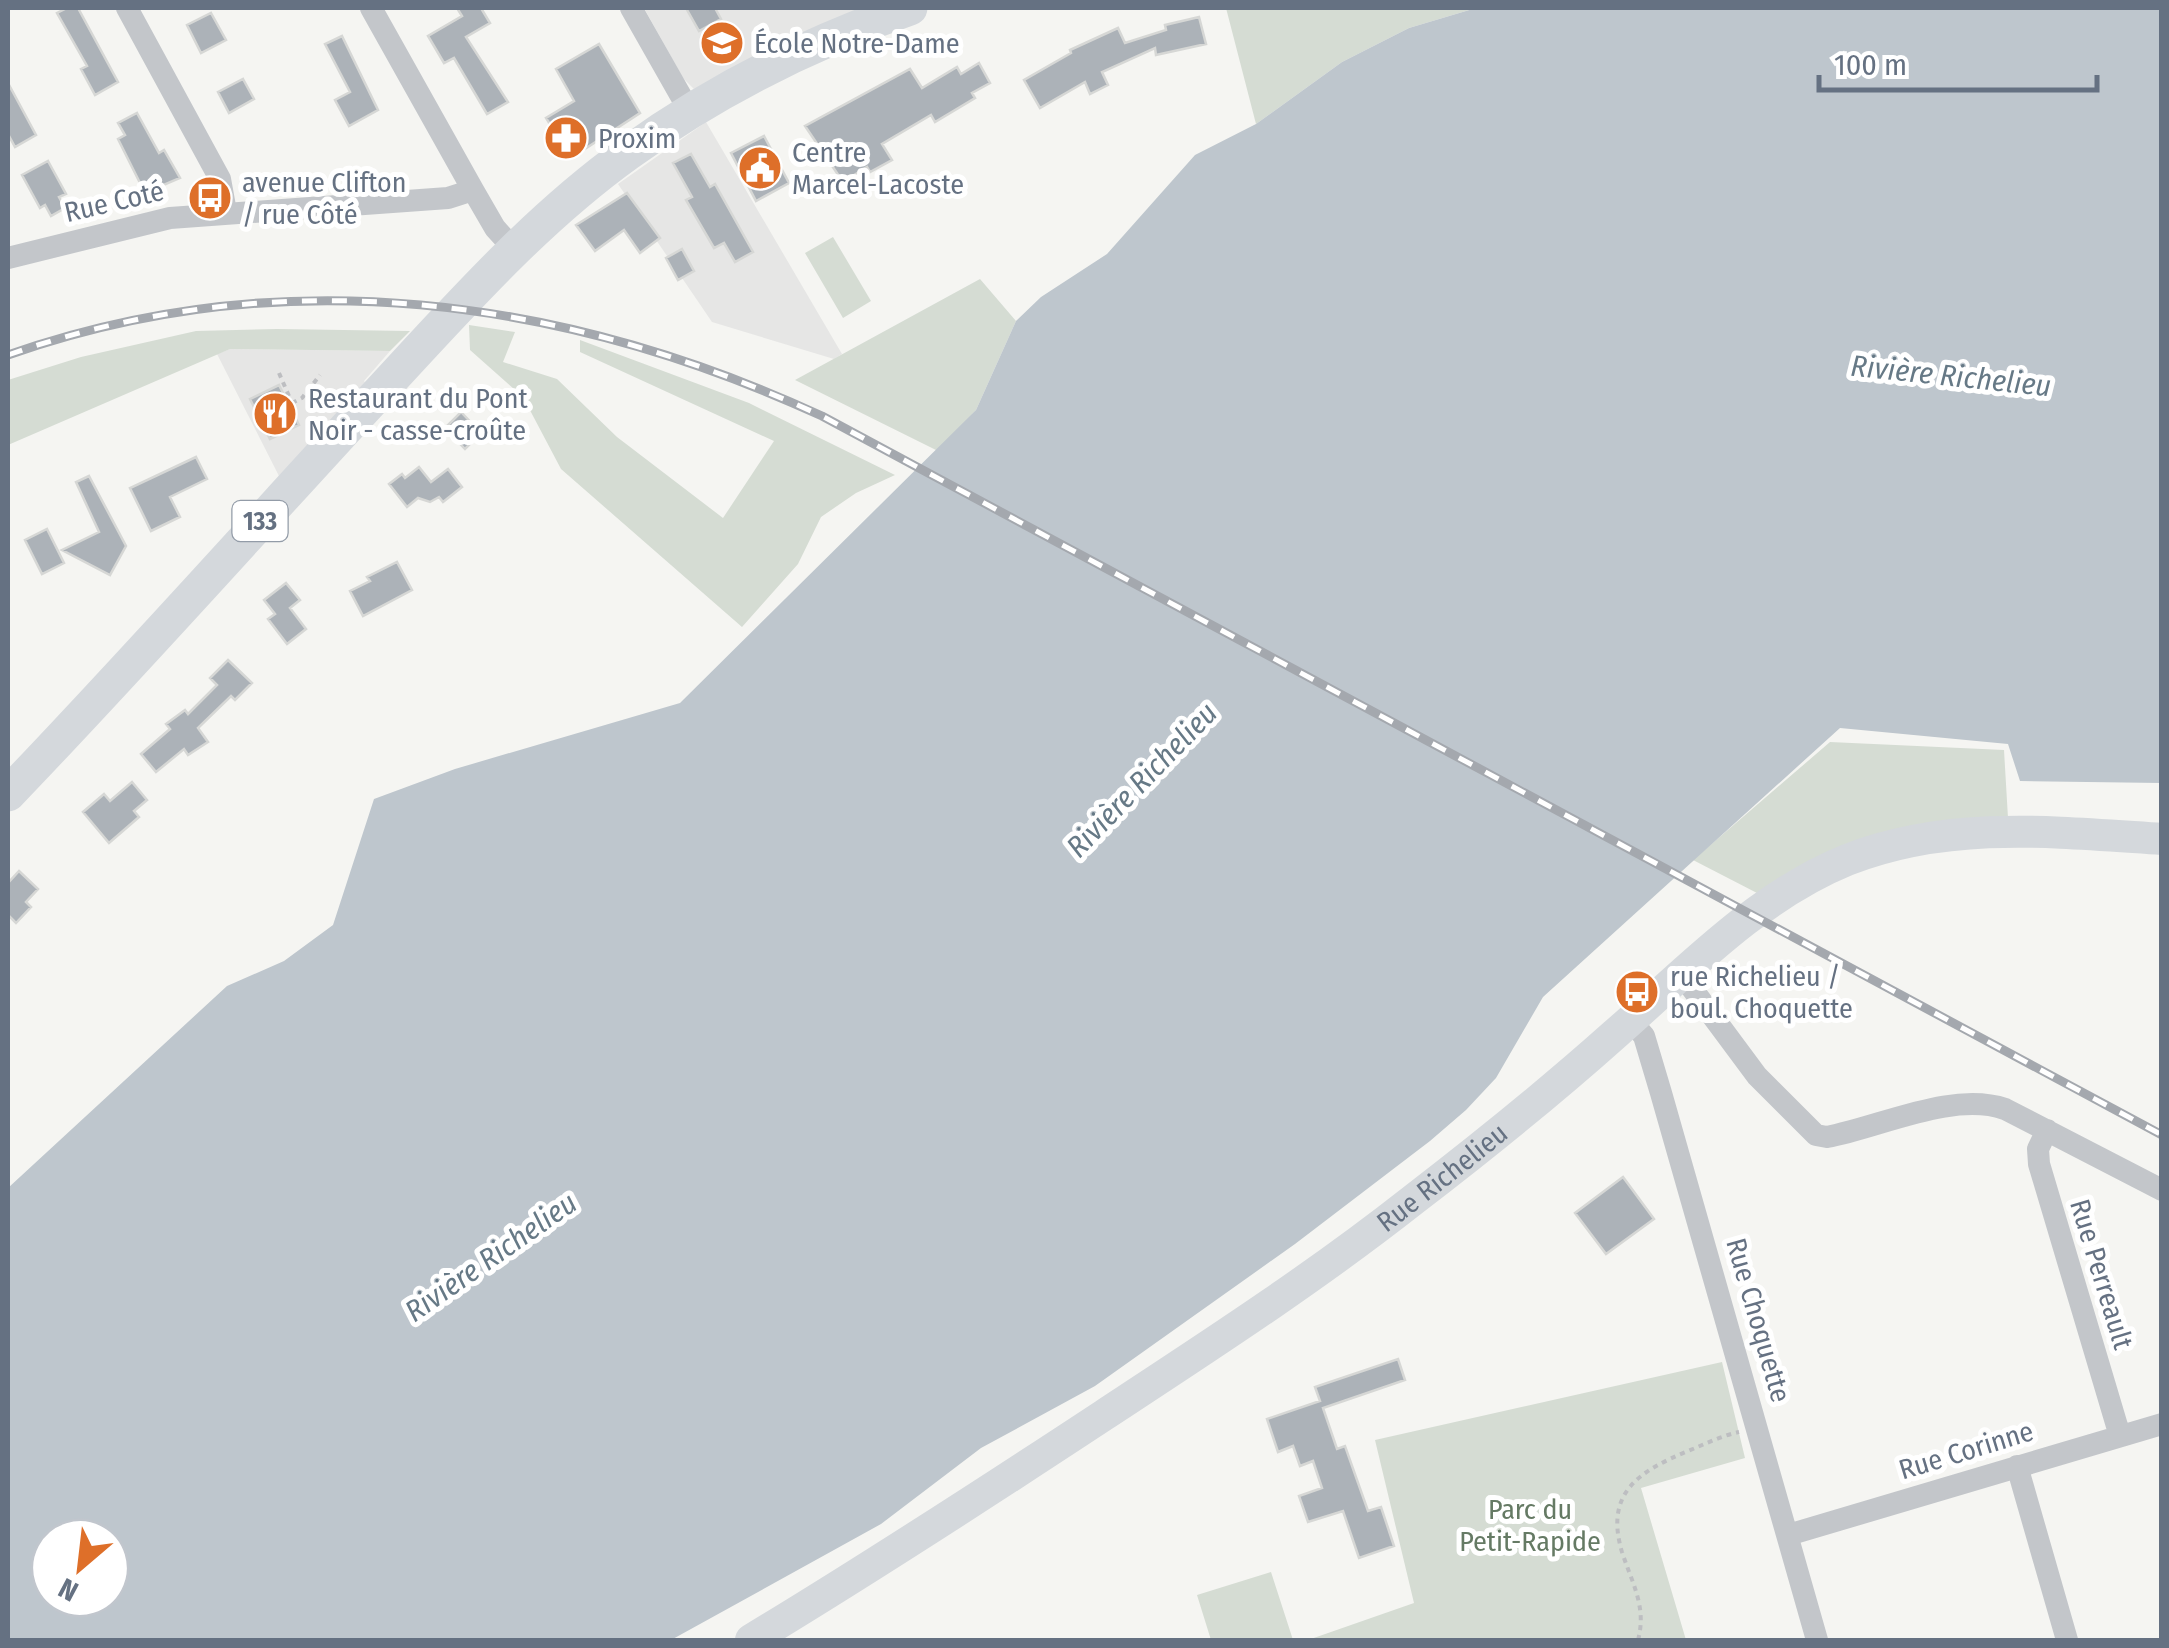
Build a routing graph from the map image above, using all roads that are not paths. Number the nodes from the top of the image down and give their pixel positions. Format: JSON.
{"nodes":[{"id":1,"x":127,"y":8,"type":"edge"},
{"id":2,"x":371,"y":8,"type":"edge"},
{"id":3,"x":632,"y":8,"type":"edge"},
{"id":4,"x":910,"y":8,"type":"edge"},
{"id":5,"x":690,"y":112,"type":"junction"},
{"id":6,"x":473,"y":190,"type":"junction"},
{"id":7,"x":226,"y":212,"type":"junction"},
{"id":8,"x":514,"y":249,"type":"junction"},
{"id":9,"x":8,"y":256,"type":"edge"},
{"id":10,"x":8,"y":794,"type":"edge"},
{"id":11,"x":2162,"y":839,"type":"edge"},
{"id":12,"x":1682,"y":974,"type":"junction"},
{"id":13,"x":1631,"y":1020,"type":"junction"},
{"id":14,"x":2047,"y":1130,"type":"junction"},
{"id":15,"x":2162,"y":1190,"type":"edge"},
{"id":16,"x":2162,"y":1424,"type":"edge"},
{"id":17,"x":2120,"y":1436,"type":"junction"},
{"id":18,"x":2017,"y":1466,"type":"junction"},
{"id":19,"x":1788,"y":1534,"type":"junction"},
{"id":20,"x":751,"y":1640,"type":"edge"},
{"id":21,"x":1817,"y":1640,"type":"edge"},
{"id":22,"x":2067,"y":1640,"type":"edge"}],
"edges":[{"from":1,"to":7,"type":"street"},
{"from":2,"to":6,"type":"street"},
{"from":3,"to":5,"type":"street"},
{"from":4,"to":5,"type":"main road","number":"133"},
{"from":5,"to":8,"type":"main road","number":"133"},
{"from":6,"to":7,"type":"street","name":"Rue Coté"},
{"from":6,"to":8,"type":"street"},
{"from":7,"to":9,"type":"street","name":"Rue Coté"},
{"from":8,"to":10,"type":"main road","number":"133"},
{"from":11,"to":12,"type":"main road","name":"Rue Richelieu"},
{"from":12,"to":13,"type":"main road","name":"Rue Richelieu"},
{"from":12,"to":14,"type":"street"},
{"from":13,"to":19,"type":"street","name":"Rue Choquette"},
{"from":13,"to":20,"type":"main road","name":"Rue Richelieu"},
{"from":14,"to":15,"type":"street"},
{"from":14,"to":17,"type":"street","name":"Rue Perreault"},
{"from":16,"to":17,"type":"street","name":"Rue Corinne"},
{"from":17,"to":18,"type":"street","name":"Rue Corinne"},
{"from":18,"to":19,"type":"street","name":"Rue Corinne"},
{"from":18,"to":22,"type":"street"},
{"from":19,"to":21,"type":"street","name":"Rue Choquette"}]}
